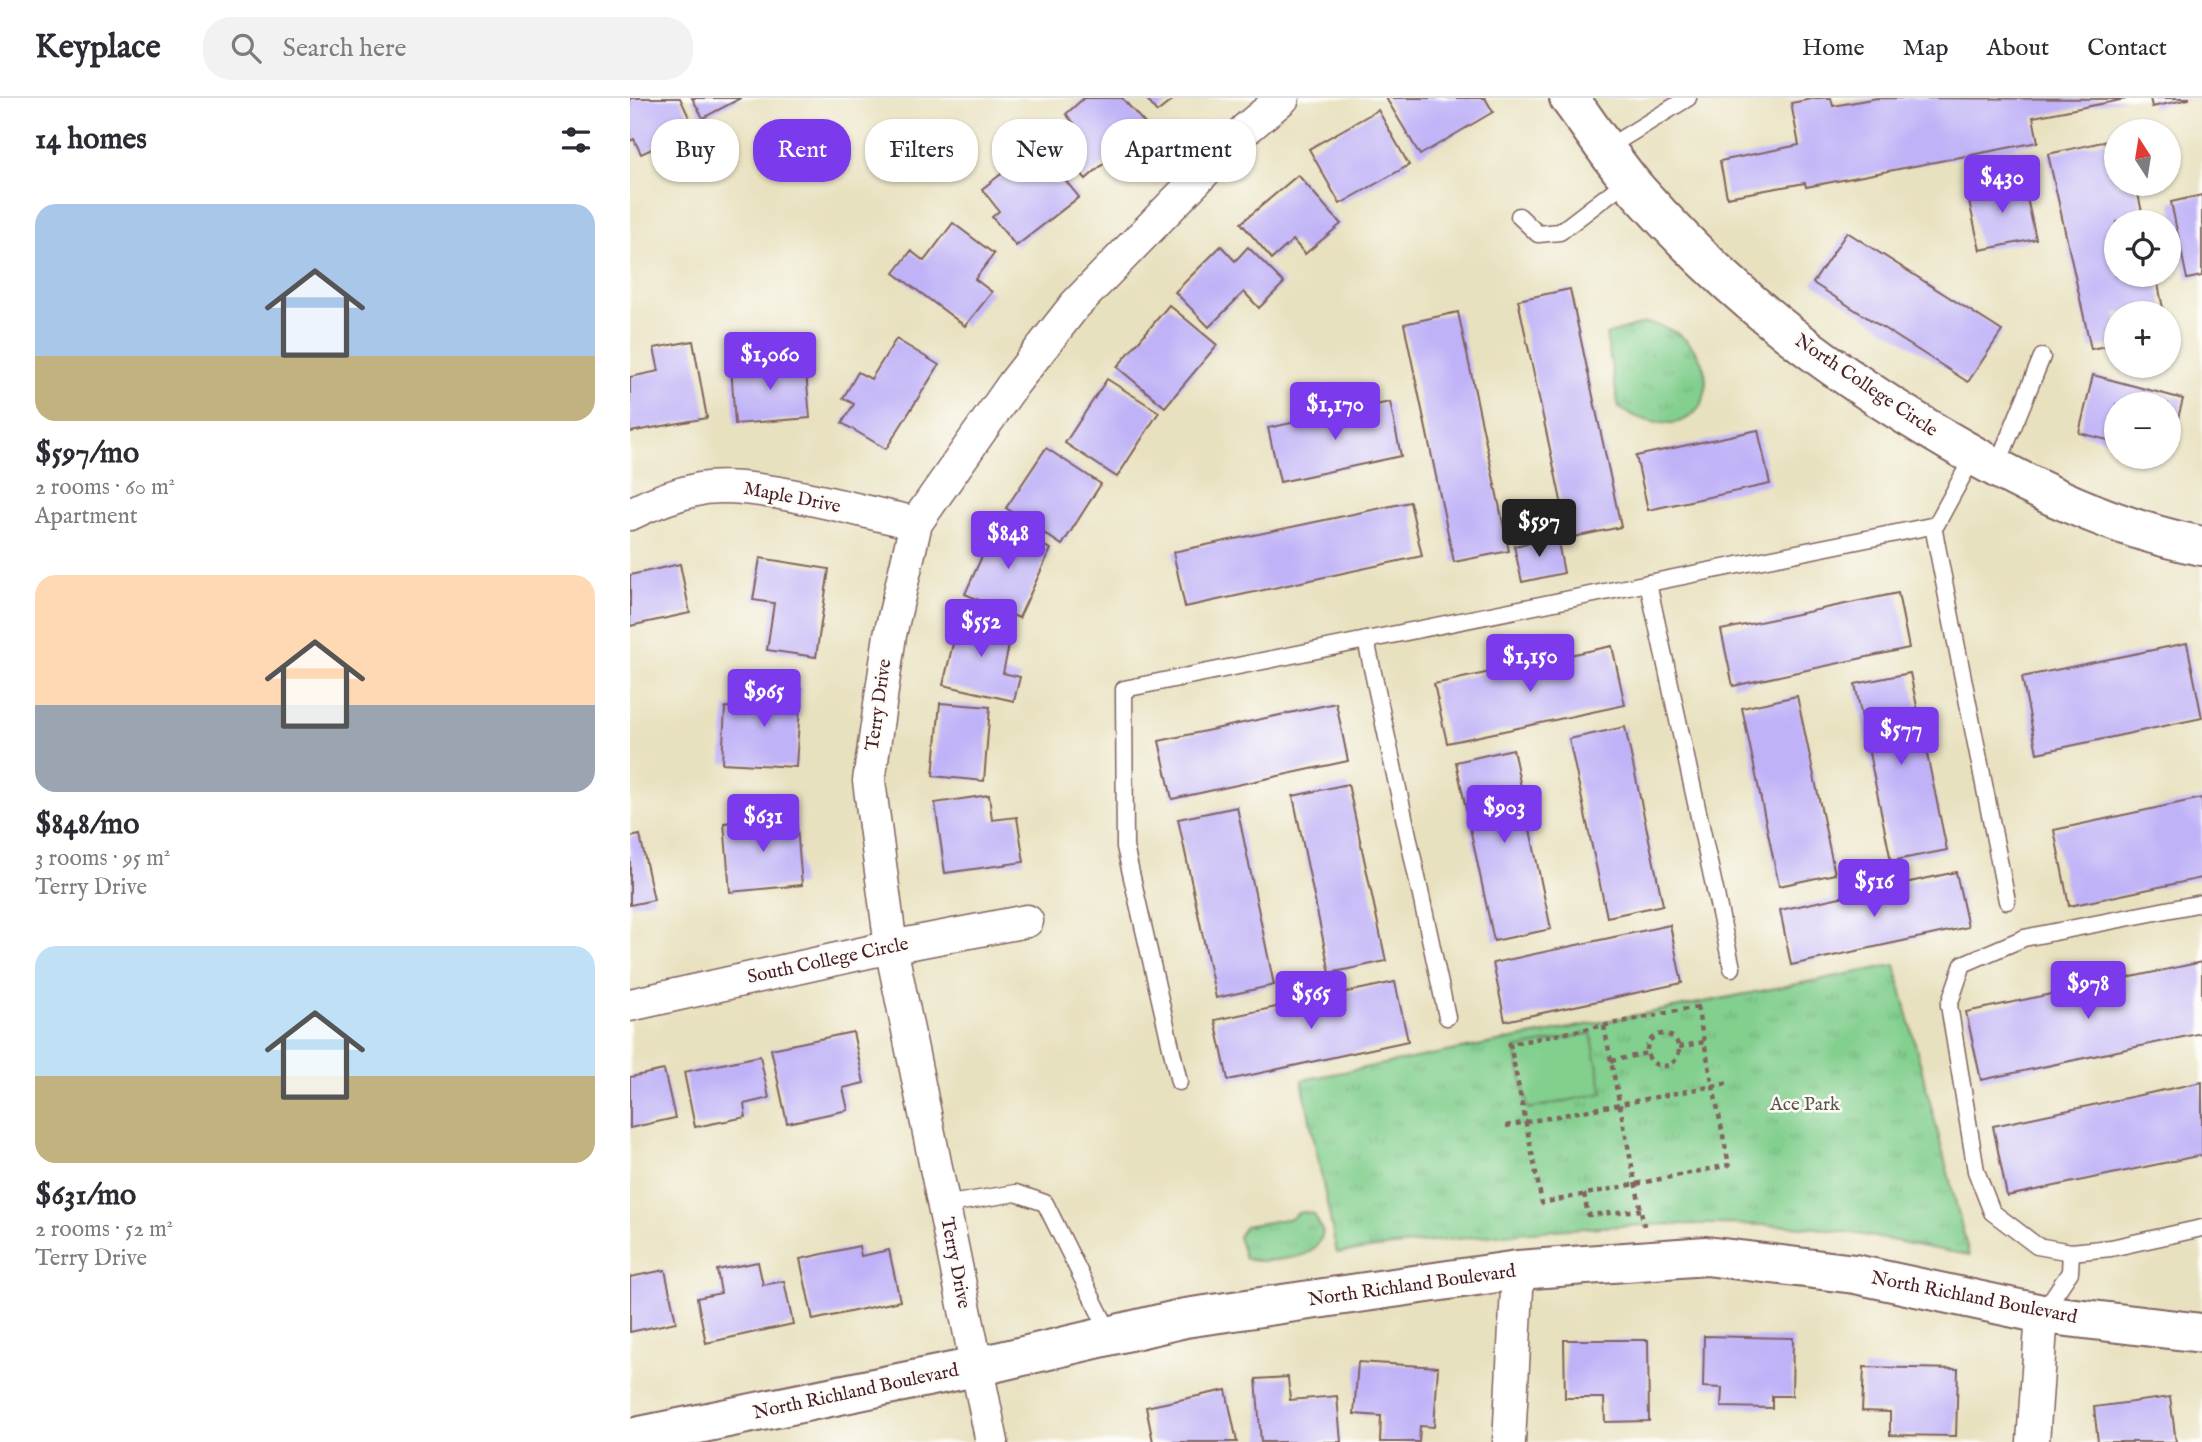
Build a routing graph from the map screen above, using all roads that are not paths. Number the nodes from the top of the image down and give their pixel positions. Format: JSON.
{"nodes":[{"id":1,"x":1283,"y":98,"type":"edge"},
{"id":2,"x":1569,"y":98,"type":"edge"},
{"id":3,"x":1688,"y":98,"type":"edge"},
{"id":4,"x":1605,"y":149,"type":"junction"},
{"id":5,"x":1629,"y":179,"type":"junction"},
{"id":6,"x":1519,"y":216,"type":"dead end"},
{"id":7,"x":2042,"y":357,"type":"dead end"},
{"id":8,"x":1985,"y":462,"type":"junction"},
{"id":9,"x":630,"y":514,"type":"edge"},
{"id":10,"x":916,"y":523,"type":"junction"},
{"id":11,"x":1933,"y":526,"type":"junction"},
{"id":12,"x":2202,"y":546,"type":"edge"},
{"id":13,"x":1648,"y":583,"type":"junction"},
{"id":14,"x":1366,"y":640,"type":"junction"},
{"id":15,"x":2007,"y":901,"type":"dead end"},
{"id":16,"x":2202,"y":903,"type":"edge"},
{"id":17,"x":1027,"y":921,"type":"dead end"},
{"id":18,"x":891,"y":947,"type":"junction"},
{"id":19,"x":1732,"y":968,"type":"dead end"},
{"id":20,"x":630,"y":1005,"type":"edge"},
{"id":21,"x":1447,"y":1017,"type":"dead end"},
{"id":22,"x":1179,"y":1082,"type":"dead end"},
{"id":23,"x":943,"y":1205,"type":"junction"},
{"id":24,"x":2202,"y":1228,"type":"edge"},
{"id":25,"x":2071,"y":1252,"type":"junction"},
{"id":26,"x":1518,"y":1270,"type":"junction"},
{"id":27,"x":2042,"y":1314,"type":"junction"},
{"id":28,"x":2202,"y":1333,"type":"edge"},
{"id":29,"x":1111,"y":1336,"type":"junction"},
{"id":30,"x":976,"y":1367,"type":"junction"},
{"id":31,"x":630,"y":1438,"type":"edge"},
{"id":32,"x":992,"y":1442,"type":"edge"},
{"id":33,"x":1508,"y":1442,"type":"edge"},
{"id":34,"x":2032,"y":1442,"type":"edge"}],
"edges":[{"from":1,"to":10,"type":"street","name":"Terry Drive"},
{"from":2,"to":4,"type":"street","name":"North College Circle"},
{"from":3,"to":4,"type":"lane"},
{"from":4,"to":5,"type":"street","name":"North College Circle"},
{"from":5,"to":6,"type":"lane"},
{"from":5,"to":8,"type":"street","name":"North College Circle"},
{"from":7,"to":8,"type":"lane"},
{"from":8,"to":11,"type":"lane"},
{"from":8,"to":12,"type":"street","name":"North College Circle"},
{"from":9,"to":10,"type":"street","name":"Maple Drive"},
{"from":10,"to":18,"type":"street","name":"Terry Drive"},
{"from":11,"to":13,"type":"lane"},
{"from":11,"to":15,"type":"lane"},
{"from":13,"to":14,"type":"lane"},
{"from":13,"to":19,"type":"lane"},
{"from":14,"to":21,"type":"lane"},
{"from":14,"to":22,"type":"lane"},
{"from":16,"to":25,"type":"lane"},
{"from":17,"to":18,"type":"street","name":"South College Circle"},
{"from":18,"to":20,"type":"street","name":"South College Circle"},
{"from":18,"to":23,"type":"street","name":"Terry Drive"},
{"from":23,"to":29,"type":"lane"},
{"from":23,"to":30,"type":"street","name":"Terry Drive"},
{"from":24,"to":25,"type":"lane"},
{"from":25,"to":27,"type":"lane"},
{"from":26,"to":27,"type":"street","name":"North Richland Boulevard"},
{"from":26,"to":29,"type":"street","name":"North Richland Boulevard"},
{"from":26,"to":33,"type":"street"},
{"from":27,"to":28,"type":"street","name":"North Richland Boulevard"},
{"from":27,"to":34,"type":"street"},
{"from":29,"to":30,"type":"street","name":"North Richland Boulevard"},
{"from":30,"to":31,"type":"street","name":"North Richland Boulevard"},
{"from":30,"to":32,"type":"street","name":"Terry Drive"}]}
